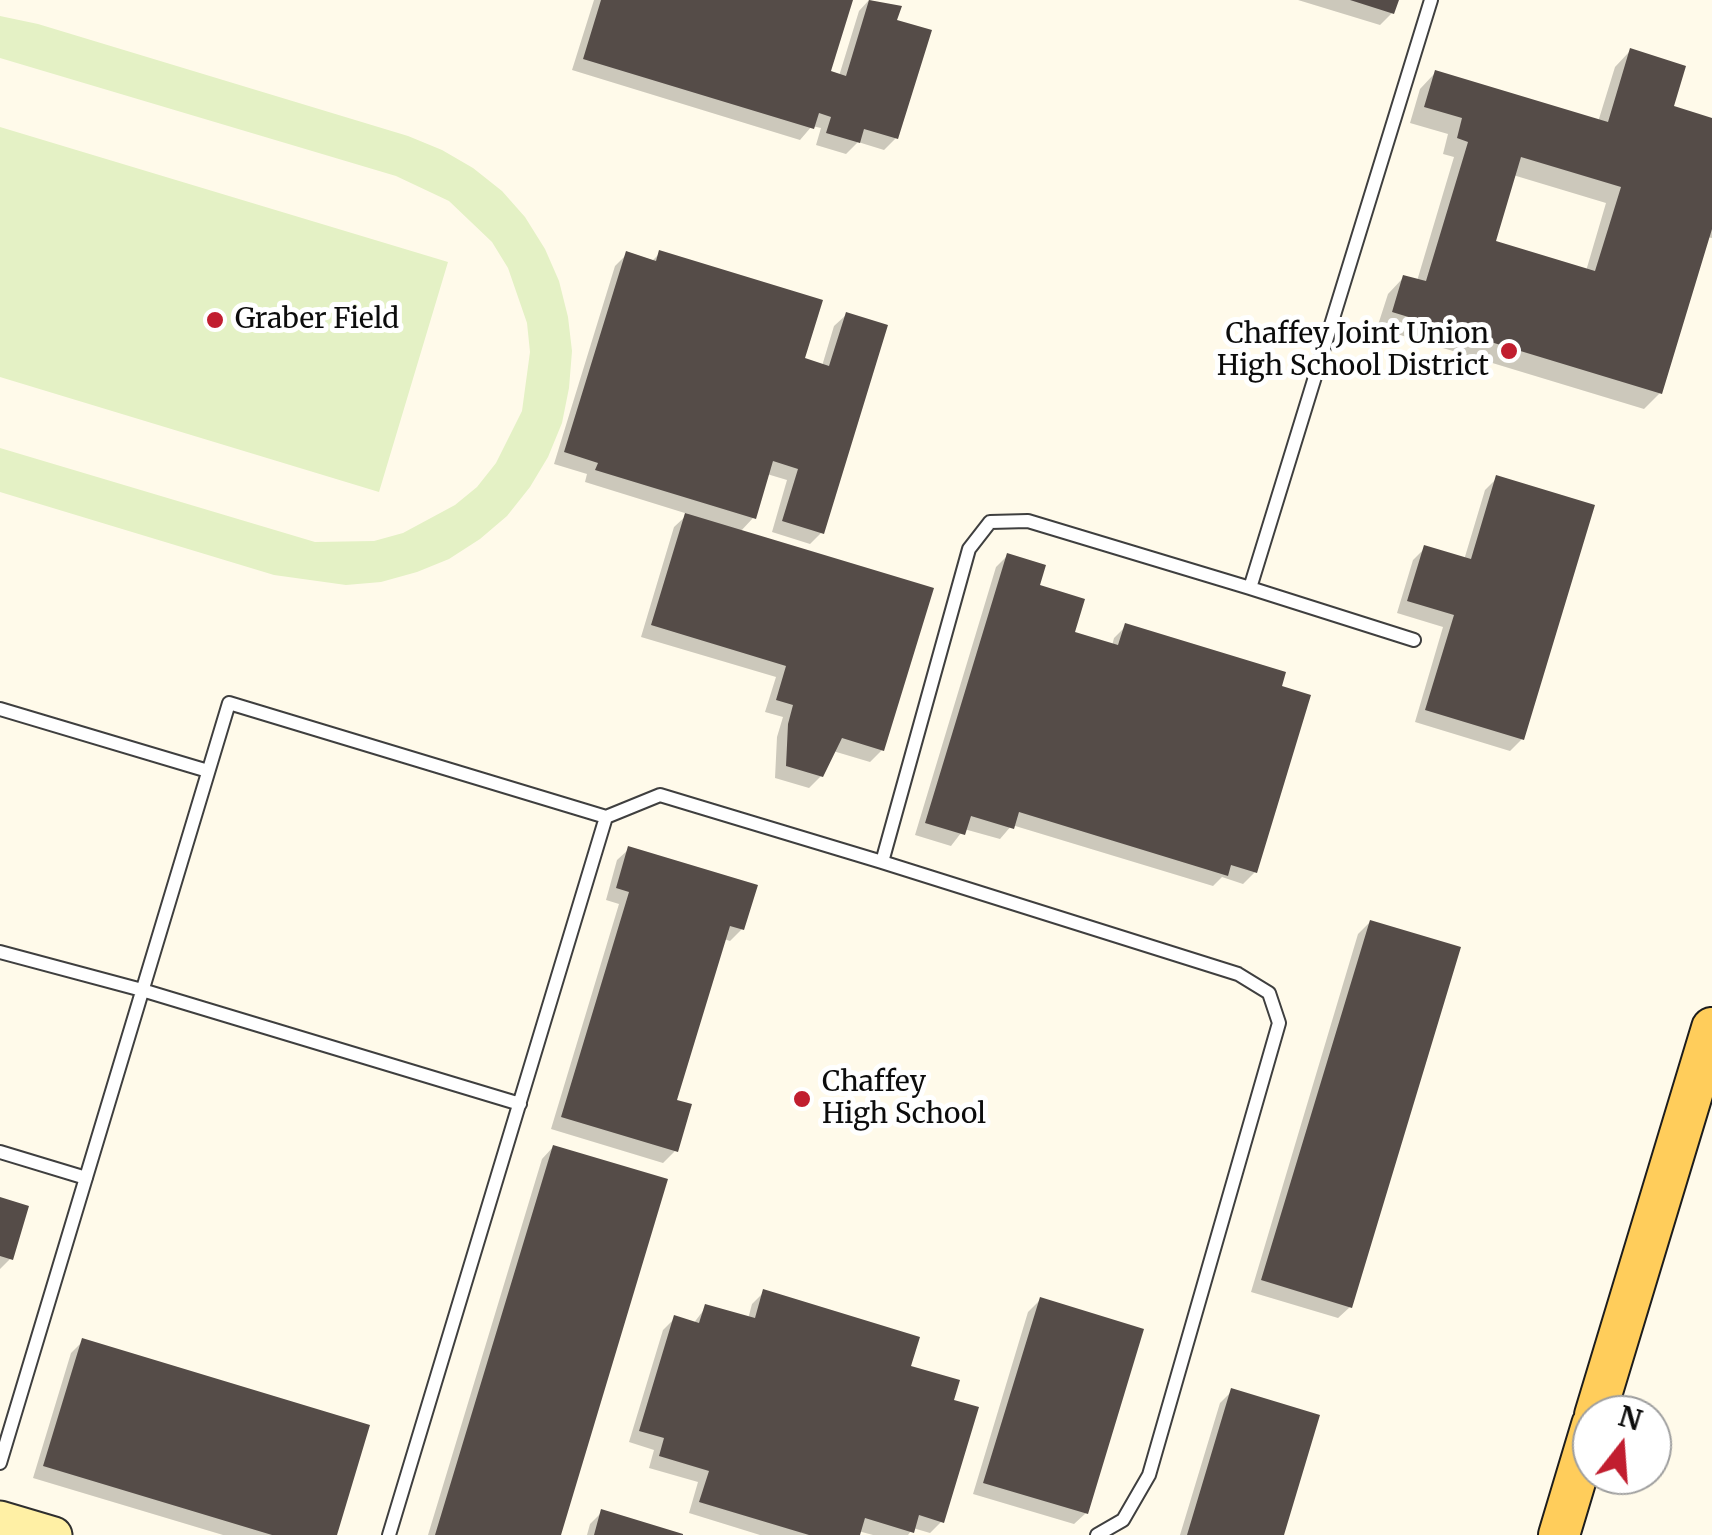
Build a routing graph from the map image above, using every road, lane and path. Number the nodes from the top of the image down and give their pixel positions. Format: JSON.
{"nodes":[{"id":1,"x":1431,"y":0,"type":"edge"},
{"id":2,"x":1250,"y":588,"type":"junction"},
{"id":3,"x":1414,"y":640,"type":"dead end"},
{"id":4,"x":0,"y":709,"type":"edge"},
{"id":5,"x":208,"y":771,"type":"junction"},
{"id":6,"x":606,"y":818,"type":"junction"},
{"id":7,"x":882,"y":862,"type":"junction"},
{"id":8,"x":0,"y":952,"type":"edge"},
{"id":9,"x":142,"y":990,"type":"junction"},
{"id":10,"x":1712,"y":1028,"type":"edge"},
{"id":11,"x":520,"y":1104,"type":"junction"},
{"id":12,"x":0,"y":1152,"type":"edge"},
{"id":13,"x":86,"y":1178,"type":"junction"},
{"id":14,"x":1601,"y":1395,"type":"edge"},
{"id":15,"x":0,"y":1463,"type":"edge"},
{"id":16,"x":1572,"y":1492,"type":"edge"},
{"id":17,"x":0,"y":1518,"type":"edge"},
{"id":18,"x":54,"y":1535,"type":"edge"},
{"id":19,"x":389,"y":1535,"type":"edge"},
{"id":20,"x":1096,"y":1535,"type":"edge"},
{"id":21,"x":1559,"y":1535,"type":"edge"}],
"edges":[{"from":1,"to":2,"type":"lane"},
{"from":2,"to":3,"type":"lane"},
{"from":2,"to":7,"type":"lane"},
{"from":4,"to":5,"type":"lane"},
{"from":5,"to":6,"type":"lane"},
{"from":5,"to":9,"type":"lane"},
{"from":6,"to":7,"type":"lane"},
{"from":6,"to":11,"type":"lane"},
{"from":7,"to":20,"type":"lane"},
{"from":8,"to":9,"type":"lane"},
{"from":9,"to":11,"type":"lane"},
{"from":9,"to":13,"type":"lane"},
{"from":10,"to":14,"type":"main road"},
{"from":11,"to":19,"type":"lane"},
{"from":12,"to":13,"type":"lane"},
{"from":13,"to":15,"type":"lane"},
{"from":16,"to":21,"type":"main road"},
{"from":17,"to":18,"type":"main road"}]}
